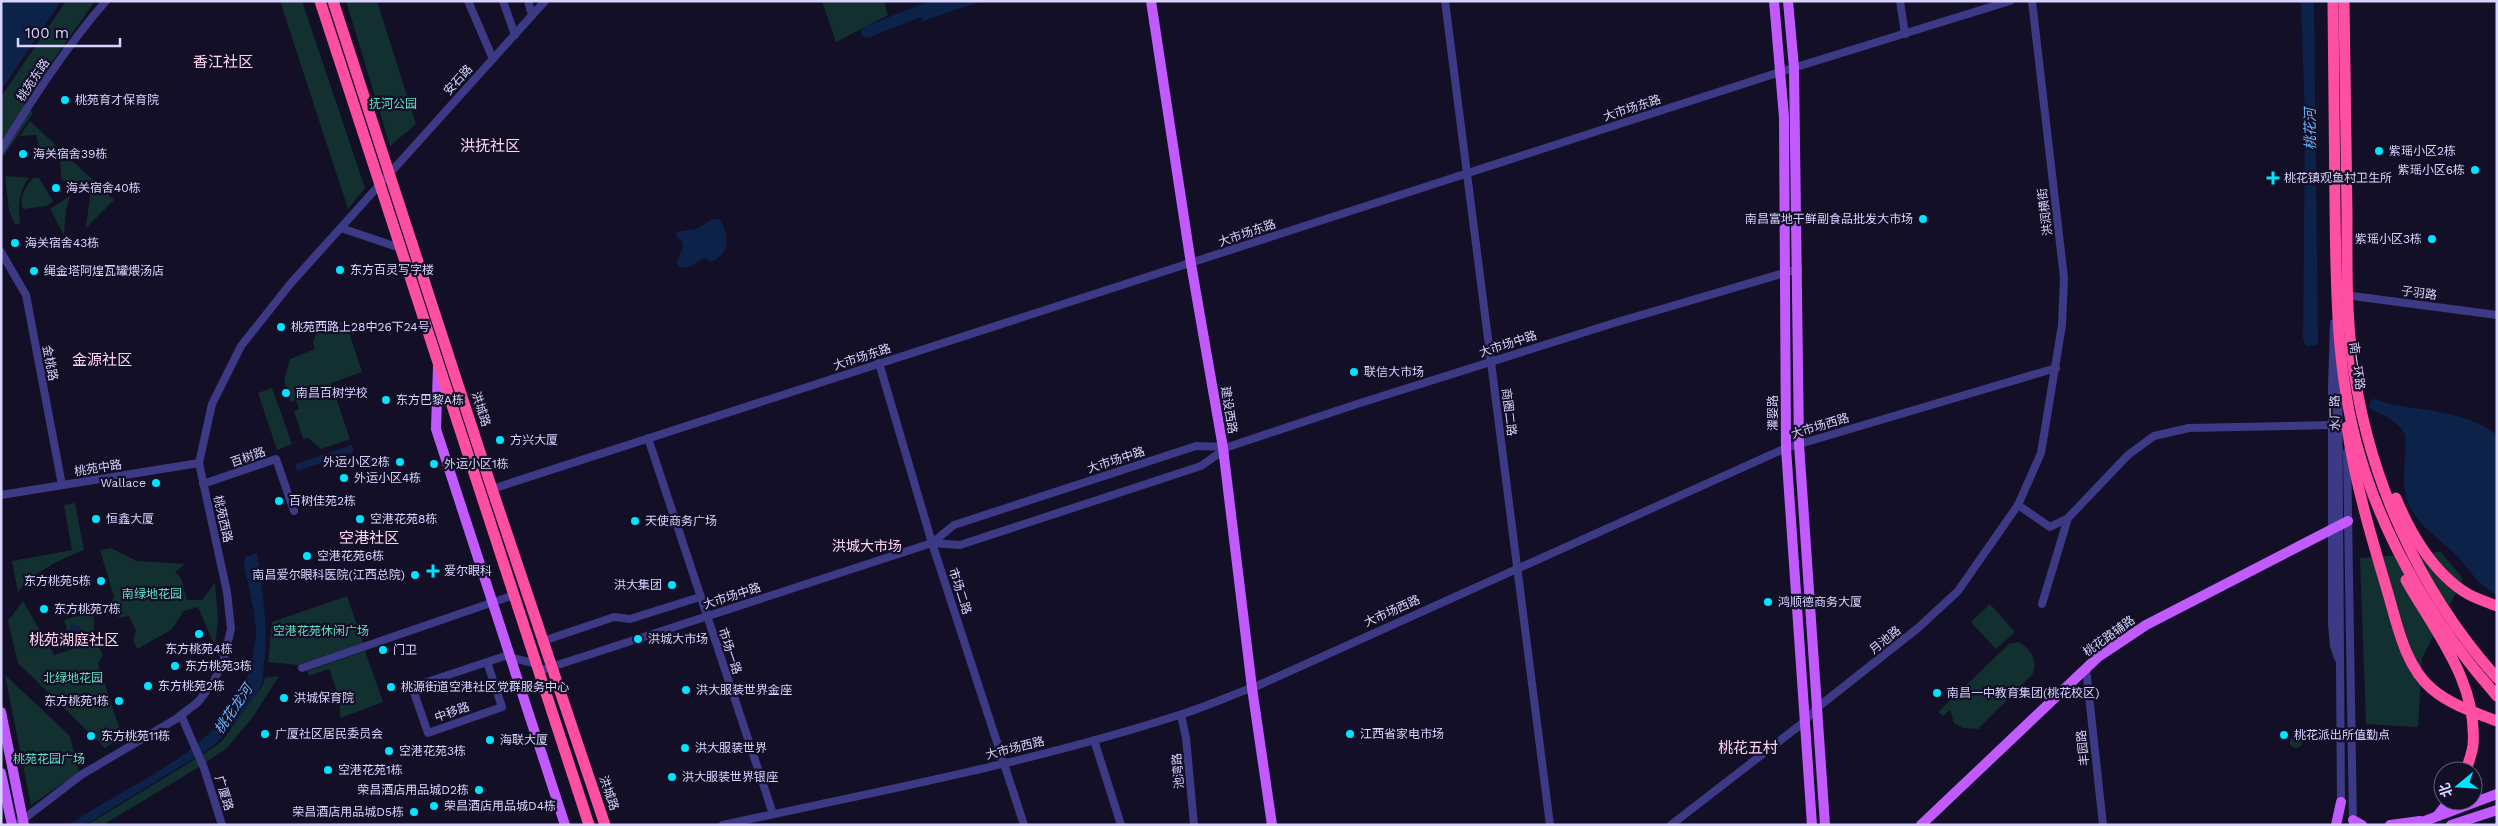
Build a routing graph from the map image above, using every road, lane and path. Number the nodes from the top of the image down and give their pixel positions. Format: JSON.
{"nodes":[{"id":1,"x":106,"y":1,"type":"edge"},
{"id":2,"x":320,"y":1,"type":"edge"},
{"id":3,"x":333,"y":1,"type":"edge"},
{"id":4,"x":468,"y":1,"type":"edge"},
{"id":5,"x":503,"y":1,"type":"edge"},
{"id":6,"x":528,"y":1,"type":"edge"},
{"id":7,"x":545,"y":1,"type":"edge"},
{"id":8,"x":1151,"y":1,"type":"edge"},
{"id":9,"x":1156,"y":1,"type":"edge"},
{"id":10,"x":1446,"y":1,"type":"edge"},
{"id":11,"x":1774,"y":1,"type":"edge"},
{"id":12,"x":1788,"y":1,"type":"edge"},
{"id":13,"x":1900,"y":1,"type":"edge"},
{"id":14,"x":2010,"y":1,"type":"edge"},
{"id":15,"x":2032,"y":1,"type":"edge"},
{"id":16,"x":2334,"y":1,"type":"edge"},
{"id":17,"x":2345,"y":1,"type":"edge"},
{"id":18,"x":532,"y":15,"type":"junction"},
{"id":19,"x":1905,"y":34,"type":"junction"},
{"id":20,"x":515,"y":35,"type":"junction"},
{"id":21,"x":493,"y":59,"type":"junction"},
{"id":22,"x":1794,"y":68,"type":"junction"},
{"id":23,"x":1780,"y":72,"type":"junction"},
{"id":24,"x":1,"y":150,"type":"edge"},
{"id":25,"x":1468,"y":173,"type":"junction"},
{"id":26,"x":390,"y":176,"type":"junction"},
{"id":27,"x":380,"y":186,"type":"junction"},
{"id":28,"x":341,"y":228,"type":"junction"},
{"id":29,"x":400,"y":248,"type":"junction"},
{"id":30,"x":1,"y":252,"type":"edge"},
{"id":31,"x":1194,"y":264,"type":"junction"},
{"id":32,"x":1798,"y":268,"type":"junction"},
{"id":33,"x":2336,"y":269,"type":"junction"},
{"id":34,"x":1785,"y":273,"type":"junction"},
{"id":35,"x":2338,"y":294,"type":"junction"},
{"id":36,"x":2346,"y":295,"type":"junction"},
{"id":37,"x":2497,"y":315,"type":"edge"},
{"id":38,"x":2346,"y":358,"type":"junction"},
{"id":39,"x":1492,"y":362,"type":"junction"},
{"id":40,"x":438,"y":363,"type":"junction"},
{"id":41,"x":878,"y":363,"type":"junction"},
{"id":42,"x":2056,"y":368,"type":"junction"},
{"id":43,"x":2047,"y":420,"type":"joint"},
{"id":44,"x":2332,"y":425,"type":"junction"},
{"id":45,"x":648,"y":438,"type":"junction"},
{"id":46,"x":1800,"y":444,"type":"junction"},
{"id":47,"x":1224,"y":448,"type":"junction"},
{"id":48,"x":1786,"y":448,"type":"junction"},
{"id":49,"x":199,"y":463,"type":"junction"},
{"id":50,"x":2364,"y":471,"type":"junction"},
{"id":51,"x":203,"y":484,"type":"junction"},
{"id":52,"x":62,"y":485,"type":"junction"},
{"id":53,"x":492,"y":489,"type":"junction"},
{"id":54,"x":1,"y":495,"type":"edge"},
{"id":55,"x":2018,"y":505,"type":"junction"},
{"id":56,"x":294,"y":511,"type":"dead end"},
{"id":57,"x":2068,"y":518,"type":"junction"},
{"id":58,"x":2344,"y":523,"type":"junction"},
{"id":59,"x":932,"y":543,"type":"junction"},
{"id":60,"x":1518,"y":567,"type":"junction"},
{"id":61,"x":514,"y":594,"type":"junction"},
{"id":62,"x":700,"y":597,"type":"junction"},
{"id":63,"x":493,"y":602,"type":"junction"},
{"id":64,"x":2042,"y":604,"type":"dead end"},
{"id":65,"x":2497,"y":606,"type":"edge"},
{"id":66,"x":707,"y":617,"type":"junction"},
{"id":67,"x":543,"y":641,"type":"junction"},
{"id":68,"x":511,"y":657,"type":"junction"},
{"id":69,"x":487,"y":662,"type":"junction"},
{"id":70,"x":2340,"y":665,"type":"junction"},
{"id":71,"x":538,"y":667,"type":"junction"},
{"id":72,"x":552,"y":667,"type":"junction"},
{"id":73,"x":302,"y":668,"type":"dead end"},
{"id":74,"x":2086,"y":668,"type":"junction"},
{"id":75,"x":2497,"y":678,"type":"edge"},
{"id":76,"x":1254,"y":687,"type":"junction"},
{"id":77,"x":2497,"y":696,"type":"edge"},
{"id":78,"x":1818,"y":707,"type":"junction"},
{"id":79,"x":1,"y":712,"type":"edge"},
{"id":80,"x":181,"y":715,"type":"junction"},
{"id":81,"x":1181,"y":715,"type":"junction"},
{"id":82,"x":2497,"y":721,"type":"edge"},
{"id":83,"x":1804,"y":722,"type":"junction"},
{"id":84,"x":1094,"y":740,"type":"junction"},
{"id":85,"x":2469,"y":761,"type":"edge"},
{"id":86,"x":1004,"y":763,"type":"junction"},
{"id":87,"x":1,"y":773,"type":"edge"},
{"id":88,"x":2497,"y":794,"type":"edge"},
{"id":89,"x":2341,"y":802,"type":"junction"},
{"id":90,"x":2438,"y":811,"type":"edge"},
{"id":91,"x":2497,"y":812,"type":"edge"},
{"id":92,"x":773,"y":814,"type":"junction"},
{"id":93,"x":2426,"y":822,"type":"edge"},
{"id":94,"x":21,"y":823,"type":"edge"},
{"id":95,"x":2356,"y":823,"type":"edge"},
{"id":96,"x":12,"y":825,"type":"edge"},
{"id":97,"x":222,"y":825,"type":"edge"},
{"id":98,"x":565,"y":825,"type":"edge"},
{"id":99,"x":589,"y":825,"type":"edge"},
{"id":100,"x":605,"y":825,"type":"edge"},
{"id":101,"x":723,"y":825,"type":"edge"},
{"id":102,"x":1024,"y":825,"type":"edge"},
{"id":103,"x":1121,"y":825,"type":"edge"},
{"id":104,"x":1194,"y":825,"type":"edge"},
{"id":105,"x":1272,"y":825,"type":"edge"},
{"id":106,"x":1277,"y":825,"type":"edge"},
{"id":107,"x":1550,"y":825,"type":"edge"},
{"id":108,"x":1671,"y":825,"type":"edge"},
{"id":109,"x":1812,"y":825,"type":"edge"},
{"id":110,"x":1824,"y":825,"type":"edge"},
{"id":111,"x":1921,"y":825,"type":"edge"},
{"id":112,"x":2103,"y":825,"type":"edge"},
{"id":113,"x":2336,"y":825,"type":"edge"},
{"id":114,"x":2341,"y":825,"type":"edge"},
{"id":115,"x":2390,"y":825,"type":"edge"},
{"id":116,"x":2414,"y":825,"type":"edge"},
{"id":117,"x":2451,"y":825,"type":"edge"},
{"id":118,"x":2468,"y":825,"type":"edge"}],
"edges":[{"from":1,"to":24,"type":"street","name":"桃苑东路"},
{"from":2,"to":27,"type":"highway"},
{"from":3,"to":26,"type":"highway","name":"洪城路"},
{"from":4,"to":21,"type":"street"},
{"from":5,"to":20,"type":"street"},
{"from":6,"to":18,"type":"street"},
{"from":7,"to":18,"type":"street","name":"安石路"},
{"from":8,"to":31,"type":"main road","name":"建设西路"},
{"from":9,"to":31,"type":"main road","name":"建设西路"},
{"from":10,"to":25,"type":"street","name":"商圈二路"},
{"from":11,"to":23,"type":"main road","name":"灌婴路"},
{"from":12,"to":22,"type":"main road"},
{"from":13,"to":19,"type":"street"},
{"from":14,"to":19,"type":"street","name":"大市场东路"},
{"from":15,"to":42,"type":"street","name":"洪润横街"},
{"from":16,"to":33,"type":"highway","name":"南一环路"},
{"from":16,"to":35,"type":"street","name":"水厂路"},
{"from":17,"to":36,"type":"street","name":"水厂路"},
{"from":17,"to":38,"type":"highway","name":"南一环路"},
{"from":18,"to":20,"type":"street","name":"安石路"},
{"from":19,"to":22,"type":"street","name":"大市场东路"},
{"from":20,"to":21,"type":"street","name":"安石路"},
{"from":21,"to":26,"type":"street","name":"安石路"},
{"from":22,"to":23,"type":"street","name":"大市场东路"},
{"from":22,"to":32,"type":"main road"},
{"from":23,"to":25,"type":"street","name":"大市场东路"},
{"from":23,"to":34,"type":"main road","name":"灌婴路"},
{"from":25,"to":31,"type":"street","name":"大市场东路"},
{"from":25,"to":39,"type":"street","name":"商圈二路"},
{"from":26,"to":27,"type":"street","name":"桃苑西路"},
{"from":26,"to":53,"type":"highway","name":"洪城路"},
{"from":27,"to":28,"type":"street","name":"桃苑西路"},
{"from":27,"to":29,"type":"highway"},
{"from":28,"to":29,"type":"street"},
{"from":28,"to":49,"type":"street","name":"桃苑西路"},
{"from":29,"to":40,"type":"highway"},
{"from":30,"to":52,"type":"street","name":"金桃路"},
{"from":31,"to":41,"type":"street","name":"大市场东路"},
{"from":31,"to":47,"type":"main road","name":"建设西路"},
{"from":32,"to":34,"type":"street","name":"大市场中路"},
{"from":32,"to":46,"type":"main road"},
{"from":33,"to":38,"type":"highway","name":"南一环路"},
{"from":33,"to":44,"type":"street"},
{"from":34,"to":39,"type":"street","name":"大市场中路"},
{"from":34,"to":48,"type":"main road","name":"灌婴路"},
{"from":35,"to":36,"type":"street","name":"子羽路"},
{"from":35,"to":58,"type":"street","name":"水厂路"},
{"from":36,"to":37,"type":"street","name":"子羽路"},
{"from":36,"to":58,"type":"street","name":"水厂路"},
{"from":38,"to":50,"type":"highway","name":"南一环路"},
{"from":38,"to":65,"type":"highway"},
{"from":38,"to":75,"type":"highway","name":"南一环路"},
{"from":38,"to":82,"type":"highway"},
{"from":39,"to":47,"type":"street","name":"大市场中路"},
{"from":39,"to":60,"type":"street","name":"商圈二路"},
{"from":40,"to":61,"type":"highway"},
{"from":40,"to":63,"type":"main road"},
{"from":41,"to":45,"type":"street","name":"大市场东路"},
{"from":41,"to":59,"type":"street","name":"市场二路"},
{"from":42,"to":43,"type":"street","name":"洪润横街"},
{"from":42,"to":46,"type":"street","name":"大市场西路"},
{"from":43,"to":55,"type":"street","name":"月池路"},
{"from":44,"to":57,"type":"street"},
{"from":44,"to":70,"type":"street"},
{"from":45,"to":53,"type":"street","name":"大市场东路"},
{"from":45,"to":62,"type":"street","name":"市场一路"},
{"from":46,"to":48,"type":"street","name":"大市场西路"},
{"from":46,"to":78,"type":"main road"},
{"from":47,"to":59,"type":"street","name":"大市场中路"},
{"from":47,"to":59,"type":"street","name":"大市场中路"},
{"from":47,"to":76,"type":"main road","name":"建设西路"},
{"from":48,"to":60,"type":"street","name":"大市场西路"},
{"from":48,"to":83,"type":"main road","name":"灌婴路"},
{"from":49,"to":51,"type":"street","name":"桃苑西路"},
{"from":49,"to":52,"type":"street","name":"桃苑中路"},
{"from":50,"to":77,"type":"highway","name":"南一环路"},
{"from":50,"to":85,"type":"highway"},
{"from":51,"to":56,"type":"street","name":"百树路"},
{"from":51,"to":80,"type":"street","name":"桃苑西路"},
{"from":52,"to":54,"type":"street","name":"桃苑中路"},
{"from":53,"to":67,"type":"highway","name":"洪城路"},
{"from":55,"to":57,"type":"street"},
{"from":55,"to":78,"type":"street","name":"月池路"},
{"from":57,"to":64,"type":"street"},
{"from":58,"to":70,"type":"street","name":"水厂路"},
{"from":58,"to":74,"type":"main road","name":"桃花路辅路"},
{"from":58,"to":95,"type":"street","name":"水厂路"},
{"from":59,"to":66,"type":"street","name":"大市场中路"},
{"from":59,"to":86,"type":"street","name":"市场二路"},
{"from":60,"to":76,"type":"street","name":"大市场西路"},
{"from":60,"to":107,"type":"street","name":"商圈二路"},
{"from":61,"to":63,"type":"street"},
{"from":61,"to":71,"type":"highway"},
{"from":62,"to":66,"type":"street","name":"市场一路"},
{"from":62,"to":67,"type":"street"},
{"from":63,"to":68,"type":"main road"},
{"from":63,"to":73,"type":"street"},
{"from":66,"to":72,"type":"street","name":"大市场中路"},
{"from":66,"to":92,"type":"street","name":"市场一路"},
{"from":67,"to":72,"type":"highway","name":"洪城路"},
{"from":68,"to":69,"type":"street","name":"中移路"},
{"from":68,"to":71,"type":"street","name":"中移路"},
{"from":68,"to":98,"type":"main road"},
{"from":69,"to":69,"type":"street","name":"中移路"},
{"from":70,"to":89,"type":"street","name":"水厂路"},
{"from":71,"to":72,"type":"street","name":"大市场中路"},
{"from":71,"to":99,"type":"highway"},
{"from":72,"to":100,"type":"highway","name":"洪城路"},
{"from":74,"to":111,"type":"main road","name":"桃花路辅路"},
{"from":74,"to":112,"type":"street","name":"丰园路"},
{"from":76,"to":81,"type":"street","name":"大市场西路"},
{"from":76,"to":105,"type":"main road","name":"建设西路"},
{"from":76,"to":106,"type":"main road","name":"建设西路"},
{"from":78,"to":83,"type":"street","name":"月池路"},
{"from":78,"to":110,"type":"main road"},
{"from":79,"to":94,"type":"main road"},
{"from":80,"to":94,"type":"street","name":"桃苑西路"},
{"from":80,"to":97,"type":"street","name":"广厦路"},
{"from":81,"to":84,"type":"street","name":"大市场西路"},
{"from":81,"to":104,"type":"street","name":"池湾路"},
{"from":83,"to":108,"type":"street","name":"月池路"},
{"from":83,"to":109,"type":"main road","name":"灌婴路"},
{"from":84,"to":86,"type":"street","name":"大市场西路"},
{"from":84,"to":103,"type":"street"},
{"from":86,"to":92,"type":"street","name":"大市场西路"},
{"from":86,"to":102,"type":"street","name":"市场二路"},
{"from":87,"to":96,"type":"main road"},
{"from":88,"to":93,"type":"main road"},
{"from":89,"to":113,"type":"main road"},
{"from":89,"to":114,"type":"street","name":"水厂路"},
{"from":90,"to":93,"type":"main road"},
{"from":91,"to":117,"type":"main road"},
{"from":91,"to":118,"type":"main road"},
{"from":92,"to":101,"type":"street","name":"大市场西路"},
{"from":93,"to":115,"type":"main road"},
{"from":93,"to":116,"type":"main road"}]}
